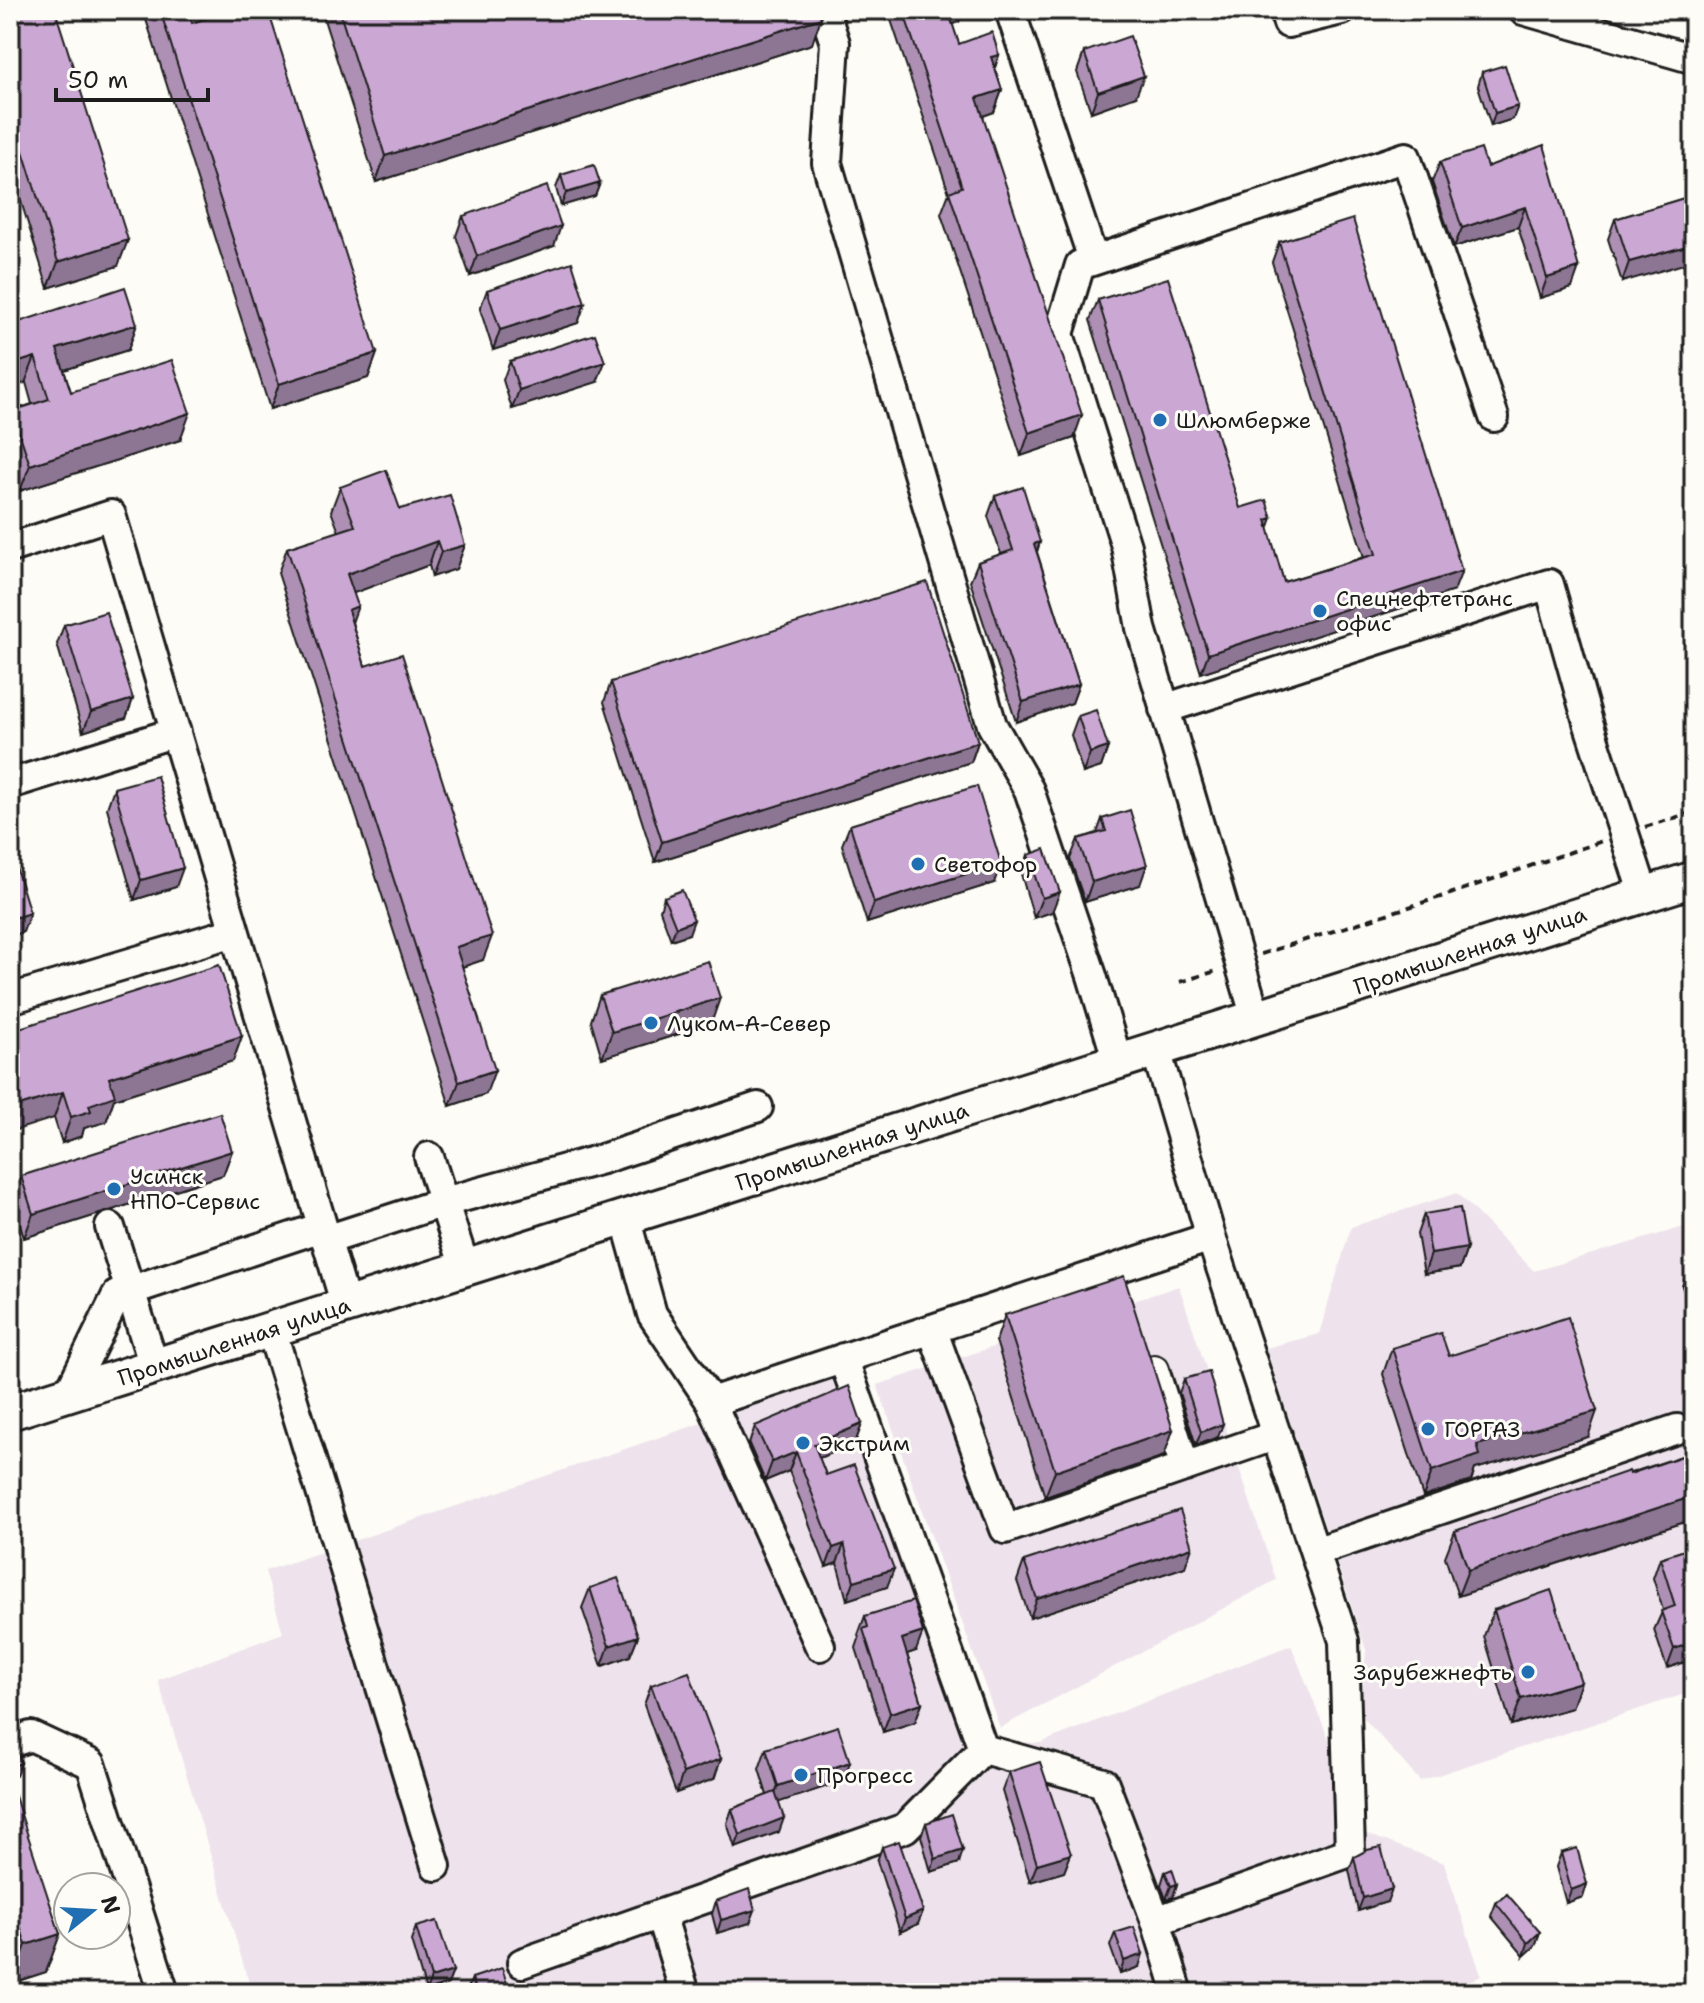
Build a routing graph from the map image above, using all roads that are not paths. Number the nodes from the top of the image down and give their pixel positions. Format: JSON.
{"nodes":[{"id":1,"x":824,"y":10,"type":"edge"},
{"id":2,"x":1010,"y":10,"type":"edge"},
{"id":3,"x":1284,"y":10,"type":"edge"},
{"id":4,"x":1342,"y":10,"type":"edge"},
{"id":5,"x":1523,"y":10,"type":"edge"},
{"id":6,"x":1694,"y":59,"type":"edge"},
{"id":7,"x":1093,"y":259,"type":"junction"},
{"id":8,"x":1494,"y":417,"type":"dead end"},
{"id":9,"x":10,"y":548,"type":"edge"},
{"id":10,"x":1164,"y":709,"type":"junction"},
{"id":11,"x":176,"y":732,"type":"junction"},
{"id":12,"x":10,"y":784,"type":"edge"},
{"id":13,"x":1694,"y":879,"type":"edge"},
{"id":14,"x":1644,"y":895,"type":"junction"},
{"id":15,"x":234,"y":932,"type":"junction"},
{"id":16,"x":10,"y":999,"type":"edge"},
{"id":17,"x":1256,"y":1018,"type":"junction"},
{"id":18,"x":1156,"y":1050,"type":"junction"},
{"id":19,"x":1118,"y":1062,"type":"junction"},
{"id":20,"x":758,"y":1107,"type":"dead end"},
{"id":21,"x":429,"y":1157,"type":"dead end"},
{"id":22,"x":444,"y":1202,"type":"junction"},
{"id":23,"x":625,"y":1217,"type":"junction"},
{"id":24,"x":110,"y":1227,"type":"dead end"},
{"id":25,"x":324,"y":1234,"type":"junction"},
{"id":26,"x":1211,"y":1237,"type":"junction"},
{"id":27,"x":1121,"y":1267,"type":"junction"},
{"id":28,"x":465,"y":1268,"type":"junction"},
{"id":29,"x":130,"y":1291,"type":"junction"},
{"id":30,"x":1130,"y":1295,"type":"edge"},
{"id":31,"x":346,"y":1306,"type":"junction"},
{"id":32,"x":271,"y":1329,"type":"junction"},
{"id":33,"x":932,"y":1329,"type":"junction"},
{"id":34,"x":1144,"y":1338,"type":"edge"},
{"id":35,"x":843,"y":1358,"type":"junction"},
{"id":36,"x":154,"y":1366,"type":"junction"},
{"id":37,"x":69,"y":1393,"type":"junction"},
{"id":38,"x":711,"y":1402,"type":"junction"},
{"id":39,"x":10,"y":1412,"type":"edge"},
{"id":40,"x":1677,"y":1429,"type":"dead end"},
{"id":41,"x":1277,"y":1435,"type":"junction"},
{"id":42,"x":1185,"y":1467,"type":"junction"},
{"id":43,"x":1315,"y":1552,"type":"junction"},
{"id":44,"x":820,"y":1646,"type":"dead end"},
{"id":45,"x":10,"y":1743,"type":"edge"},
{"id":46,"x":983,"y":1749,"type":"junction"},
{"id":47,"x":436,"y":1866,"type":"dead end"},
{"id":48,"x":661,"y":1914,"type":"junction"},
{"id":49,"x":1156,"y":1921,"type":"junction"},
{"id":50,"x":522,"y":1963,"type":"dead end"},
{"id":51,"x":164,"y":1993,"type":"edge"},
{"id":52,"x":685,"y":1993,"type":"edge"},
{"id":53,"x":1178,"y":1993,"type":"edge"}],
"edges":[{"from":1,"to":19,"type":"street"},
{"from":2,"to":7,"type":"street"},
{"from":3,"to":4,"type":"street"},
{"from":5,"to":6,"type":"street"},
{"from":7,"to":8,"type":"street"},
{"from":7,"to":10,"type":"street"},
{"from":9,"to":11,"type":"street"},
{"from":10,"to":14,"type":"street"},
{"from":10,"to":17,"type":"street"},
{"from":11,"to":12,"type":"street"},
{"from":11,"to":15,"type":"street"},
{"from":13,"to":14,"type":"main road","name":"Промышленная улица"},
{"from":14,"to":17,"type":"main road","name":"Промышленная улица"},
{"from":15,"to":16,"type":"street"},
{"from":15,"to":25,"type":"street"},
{"from":17,"to":18,"type":"main road","name":"Промышленная улица"},
{"from":18,"to":19,"type":"main road","name":"Промышленная улица"},
{"from":18,"to":26,"type":"street"},
{"from":19,"to":23,"type":"main road","name":"Промышленная улица"},
{"from":20,"to":22,"type":"street"},
{"from":21,"to":22,"type":"street"},
{"from":22,"to":25,"type":"street"},
{"from":22,"to":28,"type":"street"},
{"from":23,"to":28,"type":"main road","name":"Промышленная улица"},
{"from":23,"to":38,"type":"street"},
{"from":24,"to":29,"type":"street"},
{"from":25,"to":29,"type":"street"},
{"from":25,"to":31,"type":"street"},
{"from":26,"to":27,"type":"street"},
{"from":26,"to":41,"type":"street"},
{"from":27,"to":30,"type":"street"},
{"from":27,"to":33,"type":"street"},
{"from":28,"to":31,"type":"main road","name":"Промышленная улица"},
{"from":29,"to":36,"type":"street"},
{"from":29,"to":37,"type":"street"},
{"from":31,"to":32,"type":"main road","name":"Промышленная улица"},
{"from":32,"to":36,"type":"main road","name":"Промышленная улица"},
{"from":32,"to":47,"type":"street"},
{"from":33,"to":35,"type":"street"},
{"from":33,"to":42,"type":"street"},
{"from":34,"to":42,"type":"street"},
{"from":35,"to":38,"type":"street"},
{"from":35,"to":46,"type":"street"},
{"from":36,"to":37,"type":"main road","name":"Промышленная улица"},
{"from":37,"to":39,"type":"main road","name":"Промышленная улица"},
{"from":38,"to":44,"type":"street"},
{"from":40,"to":43,"type":"street"},
{"from":41,"to":42,"type":"street"},
{"from":41,"to":43,"type":"street"},
{"from":43,"to":49,"type":"street"},
{"from":45,"to":51,"type":"street"},
{"from":46,"to":48,"type":"street"},
{"from":46,"to":49,"type":"street"},
{"from":48,"to":50,"type":"street"},
{"from":48,"to":52,"type":"street"},
{"from":49,"to":53,"type":"street"}]}
